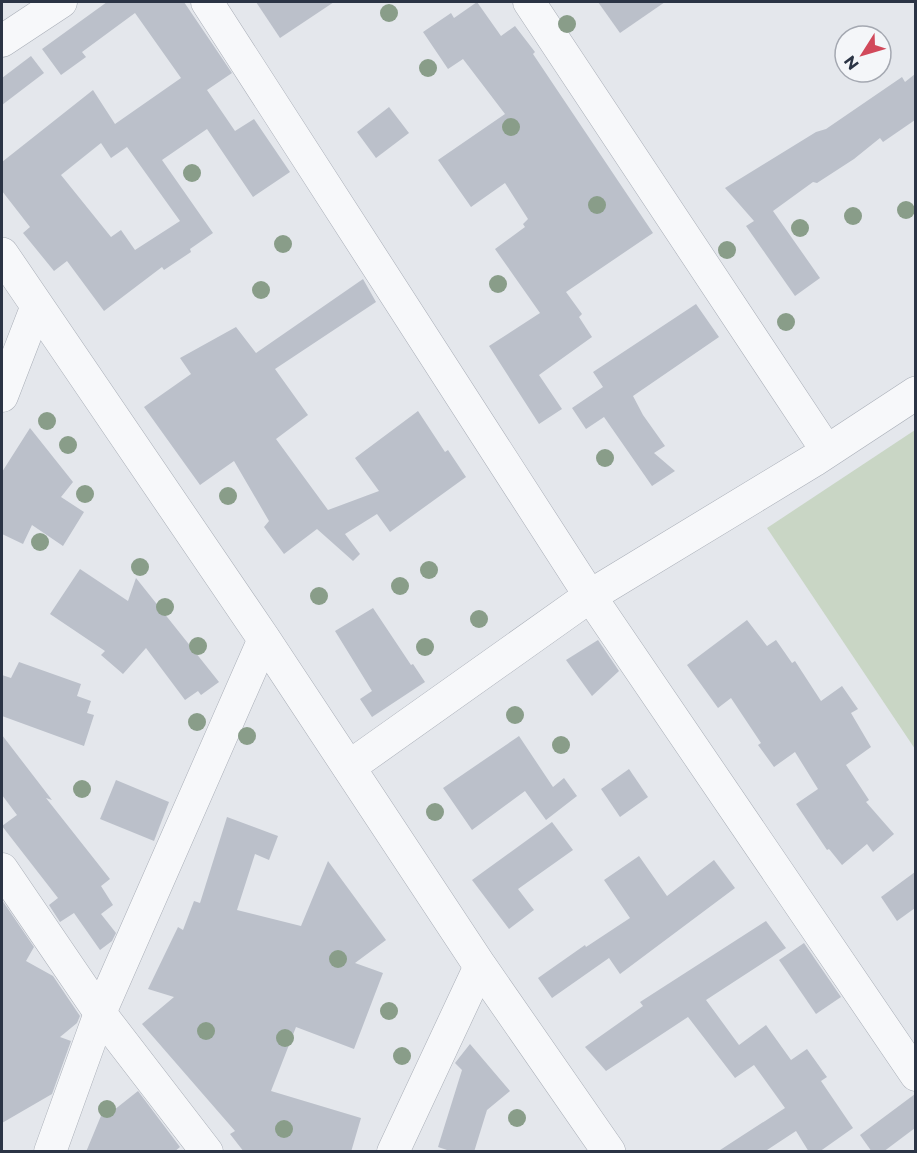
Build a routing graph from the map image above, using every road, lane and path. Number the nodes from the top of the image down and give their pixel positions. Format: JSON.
{"nodes":[{"id":1,"x":61,"y":2,"type":"edge"},
{"id":2,"x":207,"y":2,"type":"edge"},
{"id":3,"x":529,"y":2,"type":"edge"},
{"id":4,"x":2,"y":41,"type":"edge"},
{"id":5,"x":2,"y":255,"type":"edge"},
{"id":6,"x":36,"y":308,"type":"junction"},
{"id":7,"x":915,"y":393,"type":"edge"},
{"id":8,"x":2,"y":396,"type":"edge"},
{"id":9,"x":827,"y":451,"type":"junction"},
{"id":10,"x":590,"y":596,"type":"junction"},
{"id":11,"x":264,"y":639,"type":"junction"},
{"id":12,"x":350,"y":767,"type":"junction"},
{"id":13,"x":2,"y":869,"type":"edge"},
{"id":14,"x":480,"y":966,"type":"junction"},
{"id":15,"x":100,"y":1013,"type":"junction"},
{"id":16,"x":915,"y":1075,"type":"edge"},
{"id":17,"x":50,"y":1152,"type":"edge"},
{"id":18,"x":207,"y":1152,"type":"edge"},
{"id":19,"x":393,"y":1152,"type":"edge"},
{"id":20,"x":609,"y":1152,"type":"edge"}],
"edges":[{"from":1,"to":4,"type":"street"},
{"from":2,"to":10,"type":"street"},
{"from":3,"to":9,"type":"street"},
{"from":5,"to":6,"type":"street"},
{"from":6,"to":8,"type":"street"},
{"from":6,"to":11,"type":"street"},
{"from":7,"to":9,"type":"street"},
{"from":9,"to":10,"type":"street"},
{"from":10,"to":12,"type":"street"},
{"from":10,"to":16,"type":"street"},
{"from":11,"to":12,"type":"street"},
{"from":11,"to":15,"type":"street"},
{"from":12,"to":14,"type":"street"},
{"from":13,"to":15,"type":"street"},
{"from":14,"to":19,"type":"street"},
{"from":14,"to":20,"type":"street"},
{"from":15,"to":17,"type":"street"},
{"from":15,"to":18,"type":"street"}]}
